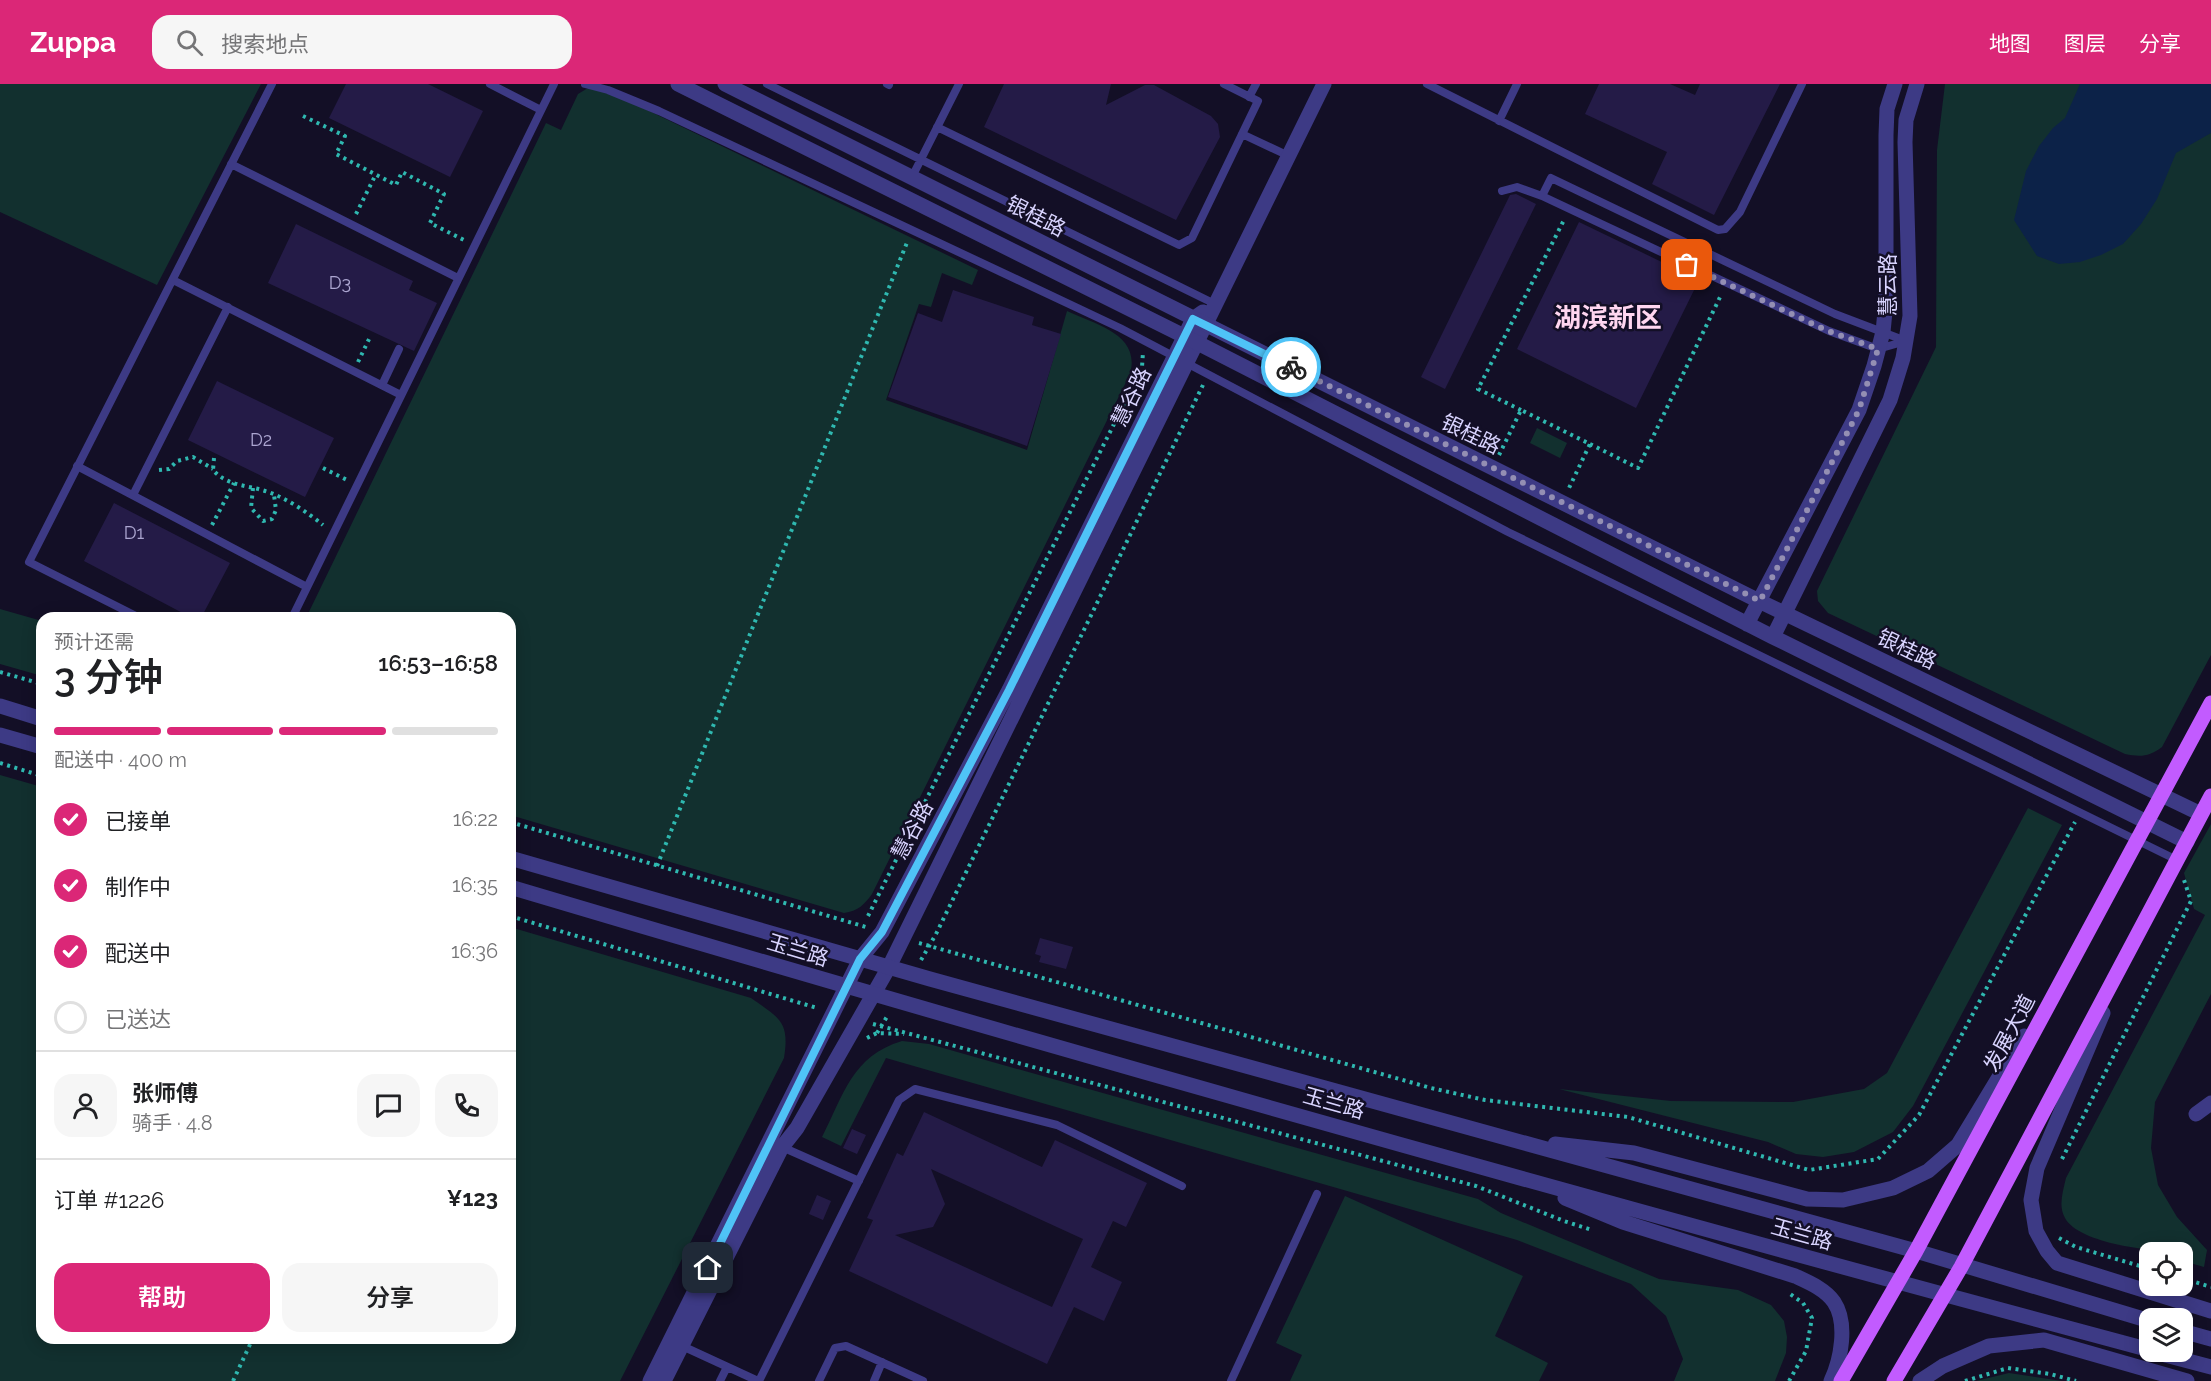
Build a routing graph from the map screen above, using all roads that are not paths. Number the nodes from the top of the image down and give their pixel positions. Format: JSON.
{"nodes":[{"id":1,"x":272,"y":84,"type":"edge"},
{"id":2,"x":490,"y":84,"type":"edge"},
{"id":3,"x":554,"y":84,"type":"edge"},
{"id":4,"x":585,"y":84,"type":"edge"},
{"id":5,"x":678,"y":84,"type":"edge"},
{"id":6,"x":725,"y":84,"type":"edge"},
{"id":7,"x":959,"y":84,"type":"edge"},
{"id":8,"x":1224,"y":84,"type":"edge"},
{"id":9,"x":1256,"y":84,"type":"edge"},
{"id":10,"x":1324,"y":84,"type":"edge"},
{"id":11,"x":1427,"y":84,"type":"edge"},
{"id":12,"x":1517,"y":84,"type":"edge"},
{"id":13,"x":1802,"y":84,"type":"edge"},
{"id":14,"x":1917,"y":84,"type":"edge"},
{"id":15,"x":773,"y":85,"type":"edge"},
{"id":16,"x":1890,"y":86,"type":"edge"},
{"id":17,"x":1249,"y":97,"type":"junction"},
{"id":18,"x":541,"y":110,"type":"junction"},
{"id":19,"x":1499,"y":121,"type":"junction"},
{"id":20,"x":938,"y":127,"type":"junction"},
{"id":21,"x":1242,"y":134,"type":"junction"},
{"id":22,"x":1289,"y":156,"type":"junction"},
{"id":23,"x":921,"y":160,"type":"junction"},
{"id":24,"x":231,"y":164,"type":"junction"},
{"id":25,"x":912,"y":177,"type":"junction"},
{"id":26,"x":1502,"y":191,"type":"dead end"},
{"id":27,"x":1542,"y":196,"type":"junction"},
{"id":28,"x":458,"y":278,"type":"junction"},
{"id":29,"x":173,"y":280,"type":"junction"},
{"id":30,"x":1215,"y":304,"type":"junction"},
{"id":31,"x":228,"y":307,"type":"junction"},
{"id":32,"x":1199,"y":322,"type":"junction"},
{"id":33,"x":1882,"y":332,"type":"junction"},
{"id":34,"x":1190,"y":339,"type":"junction"},
{"id":35,"x":1906,"y":341,"type":"junction"},
{"id":36,"x":399,"y":349,"type":"dead end"},
{"id":37,"x":1878,"y":349,"type":"junction"},
{"id":38,"x":1180,"y":360,"type":"junction"},
{"id":39,"x":382,"y":385,"type":"junction"},
{"id":40,"x":401,"y":395,"type":"junction"},
{"id":41,"x":77,"y":466,"type":"junction"},
{"id":42,"x":133,"y":495,"type":"junction"},
{"id":43,"x":307,"y":587,"type":"junction"},
{"id":44,"x":1760,"y":601,"type":"junction"},
{"id":45,"x":128,"y":612,"type":"edge"},
{"id":46,"x":295,"y":612,"type":"edge"},
{"id":47,"x":1784,"y":613,"type":"junction"},
{"id":48,"x":1748,"y":624,"type":"junction"},
{"id":49,"x":1773,"y":637,"type":"junction"},
{"id":50,"x":2211,"y":703,"type":"edge"},
{"id":51,"x":0,"y":706,"type":"edge"},
{"id":52,"x":36,"y":717,"type":"edge"},
{"id":53,"x":0,"y":735,"type":"edge"},
{"id":54,"x":36,"y":745,"type":"edge"},
{"id":55,"x":2161,"y":795,"type":"junction"},
{"id":56,"x":2211,"y":796,"type":"edge"},
{"id":57,"x":2201,"y":814,"type":"junction"},
{"id":58,"x":2147,"y":822,"type":"junction"},
{"id":59,"x":2137,"y":840,"type":"junction"},
{"id":60,"x":2187,"y":842,"type":"junction"},
{"id":61,"x":516,"y":860,"type":"edge"},
{"id":62,"x":2177,"y":860,"type":"junction"},
{"id":63,"x":516,"y":889,"type":"edge"},
{"id":64,"x":2085,"y":936,"type":"junction"},
{"id":65,"x":2127,"y":954,"type":"junction"},
{"id":66,"x":854,"y":957,"type":"junction"},
{"id":67,"x":889,"y":967,"type":"junction"},
{"id":68,"x":840,"y":985,"type":"junction"},
{"id":69,"x":875,"y":995,"type":"junction"},
{"id":70,"x":2211,"y":1103,"type":"edge"},
{"id":71,"x":2196,"y":1114,"type":"dead end"},
{"id":72,"x":1507,"y":1138,"type":"junction"},
{"id":73,"x":782,"y":1147,"type":"junction"},
{"id":74,"x":1498,"y":1171,"type":"junction"},
{"id":75,"x":859,"y":1180,"type":"junction"},
{"id":76,"x":1182,"y":1186,"type":"dead end"},
{"id":77,"x":1317,"y":1194,"type":"dead end"},
{"id":78,"x":1916,"y":1251,"type":"junction"},
{"id":79,"x":1962,"y":1267,"type":"junction"},
{"id":80,"x":1898,"y":1283,"type":"junction"},
{"id":81,"x":1945,"y":1295,"type":"junction"},
{"id":82,"x":2211,"y":1311,"type":"edge"},
{"id":83,"x":2139,"y":1318,"type":"edge"},
{"id":84,"x":2193,"y":1333,"type":"edge"},
{"id":85,"x":2211,"y":1339,"type":"edge"},
{"id":86,"x":676,"y":1343,"type":"junction"},
{"id":87,"x":2139,"y":1347,"type":"edge"},
{"id":88,"x":882,"y":1362,"type":"junction"},
{"id":89,"x":2192,"y":1362,"type":"edge"},
{"id":90,"x":727,"y":1367,"type":"junction"},
{"id":91,"x":2211,"y":1367,"type":"edge"},
{"id":92,"x":650,"y":1381,"type":"edge"},
{"id":93,"x":664,"y":1381,"type":"edge"},
{"id":94,"x":720,"y":1381,"type":"edge"},
{"id":95,"x":758,"y":1381,"type":"edge"},
{"id":96,"x":819,"y":1381,"type":"edge"},
{"id":97,"x":874,"y":1381,"type":"edge"},
{"id":98,"x":923,"y":1381,"type":"edge"},
{"id":99,"x":1231,"y":1381,"type":"edge"},
{"id":100,"x":1831,"y":1381,"type":"edge"},
{"id":101,"x":1841,"y":1381,"type":"edge"},
{"id":102,"x":1894,"y":1381,"type":"edge"},
{"id":103,"x":1920,"y":1381,"type":"edge"},
{"id":104,"x":2187,"y":1381,"type":"edge"}],
"edges":[{"from":1,"to":24,"type":"lane"},
{"from":2,"to":18,"type":"lane"},
{"from":3,"to":18,"type":"lane"},
{"from":4,"to":38,"type":"lane"},
{"from":5,"to":34,"type":"street","name":"银桂路"},
{"from":6,"to":25,"type":"street","name":"银桂路"},
{"from":7,"to":20,"type":"lane"},
{"from":8,"to":17,"type":"lane"},
{"from":9,"to":17,"type":"lane"},
{"from":10,"to":22,"type":"street","name":"慧谷路"},
{"from":11,"to":19,"type":"lane"},
{"from":12,"to":19,"type":"lane"},
{"from":13,"to":19,"type":"lane"},
{"from":14,"to":35,"type":"street","name":"慧云路"},
{"from":15,"to":23,"type":"lane"},
{"from":16,"to":33,"type":"street","name":"慧云路"},
{"from":17,"to":21,"type":"lane"},
{"from":18,"to":28,"type":"lane"},
{"from":20,"to":21,"type":"lane"},
{"from":20,"to":23,"type":"lane"},
{"from":21,"to":22,"type":"lane"},
{"from":22,"to":30,"type":"street","name":"慧谷路"},
{"from":23,"to":25,"type":"lane"},
{"from":23,"to":30,"type":"lane"},
{"from":24,"to":28,"type":"lane"},
{"from":24,"to":29,"type":"lane"},
{"from":25,"to":32,"type":"street","name":"银桂路"},
{"from":26,"to":27,"type":"lane"},
{"from":27,"to":33,"type":"lane"},
{"from":27,"to":37,"type":"lane"},
{"from":28,"to":40,"type":"lane"},
{"from":29,"to":31,"type":"lane"},
{"from":29,"to":41,"type":"lane"},
{"from":30,"to":32,"type":"street","name":"慧谷路"},
{"from":31,"to":39,"type":"lane"},
{"from":31,"to":42,"type":"lane"},
{"from":32,"to":34,"type":"street","name":"慧谷路"},
{"from":32,"to":44,"type":"street","name":"银桂路"},
{"from":33,"to":35,"type":"lane"},
{"from":33,"to":37,"type":"street","name":"慧云路"},
{"from":34,"to":38,"type":"street","name":"慧谷路"},
{"from":34,"to":48,"type":"street","name":"银桂路"},
{"from":35,"to":37,"type":"lane"},
{"from":35,"to":47,"type":"street","name":"慧云路"},
{"from":36,"to":39,"type":"lane"},
{"from":37,"to":44,"type":"street","name":"慧云路"},
{"from":38,"to":59,"type":"lane"},
{"from":38,"to":66,"type":"street","name":"慧谷路"},
{"from":38,"to":67,"type":"street","name":"慧谷路"},
{"from":39,"to":40,"type":"lane"},
{"from":40,"to":43,"type":"lane"},
{"from":41,"to":42,"type":"lane"},
{"from":41,"to":45,"type":"lane"},
{"from":42,"to":43,"type":"lane"},
{"from":43,"to":46,"type":"lane"},
{"from":44,"to":47,"type":"street","name":"银桂路"},
{"from":44,"to":48,"type":"street","name":"慧云路"},
{"from":47,"to":49,"type":"street","name":"慧云路"},
{"from":47,"to":55,"type":"street","name":"银桂路"},
{"from":48,"to":49,"type":"street","name":"银桂路"},
{"from":49,"to":58,"type":"street","name":"银桂路"},
{"from":50,"to":55,"type":"main road","name":"发展大道"},
{"from":51,"to":52,"type":"street"},
{"from":53,"to":54,"type":"street"},
{"from":55,"to":57,"type":"street","name":"银桂路"},
{"from":55,"to":58,"type":"main road","name":"发展大道"},
{"from":56,"to":57,"type":"main road"},
{"from":57,"to":60,"type":"main road"},
{"from":58,"to":59,"type":"main road","name":"发展大道"},
{"from":58,"to":60,"type":"street","name":"银桂路"},
{"from":59,"to":62,"type":"lane"},
{"from":59,"to":64,"type":"main road","name":"发展大道"},
{"from":60,"to":62,"type":"main road"},
{"from":61,"to":66,"type":"street","name":"玉兰路"},
{"from":62,"to":65,"type":"main road"},
{"from":63,"to":68,"type":"street","name":"玉兰路"},
{"from":64,"to":72,"type":"street"},
{"from":64,"to":78,"type":"main road","name":"发展大道"},
{"from":65,"to":79,"type":"main road"},
{"from":65,"to":82,"type":"street"},
{"from":66,"to":67,"type":"street","name":"玉兰路"},
{"from":66,"to":68,"type":"street","name":"慧谷路"},
{"from":67,"to":69,"type":"street","name":"慧谷路"},
{"from":67,"to":72,"type":"street","name":"玉兰路"},
{"from":68,"to":69,"type":"street","name":"玉兰路"},
{"from":68,"to":86,"type":"street","name":"慧谷路"},
{"from":69,"to":73,"type":"street","name":"慧谷路"},
{"from":69,"to":74,"type":"street","name":"玉兰路"},
{"from":70,"to":71,"type":"street"},
{"from":72,"to":78,"type":"street","name":"玉兰路"},
{"from":73,"to":75,"type":"lane"},
{"from":73,"to":86,"type":"street","name":"慧谷路"},
{"from":74,"to":80,"type":"street","name":"玉兰路"},
{"from":74,"to":100,"type":"street"},
{"from":75,"to":76,"type":"lane"},
{"from":75,"to":95,"type":"lane"},
{"from":77,"to":99,"type":"lane"},
{"from":78,"to":79,"type":"street","name":"玉兰路"},
{"from":78,"to":80,"type":"main road","name":"发展大道"},
{"from":79,"to":81,"type":"main road"},
{"from":79,"to":83,"type":"street","name":"玉兰路"},
{"from":80,"to":81,"type":"street","name":"玉兰路"},
{"from":80,"to":101,"type":"main road","name":"发展大道"},
{"from":81,"to":87,"type":"street","name":"玉兰路"},
{"from":81,"to":102,"type":"main road"},
{"from":84,"to":85,"type":"street"},
{"from":86,"to":90,"type":"lane"},
{"from":86,"to":92,"type":"street","name":"慧谷路"},
{"from":86,"to":93,"type":"street","name":"慧谷路"},
{"from":88,"to":96,"type":"lane"},
{"from":88,"to":97,"type":"lane"},
{"from":88,"to":98,"type":"lane"},
{"from":89,"to":91,"type":"street"},
{"from":90,"to":94,"type":"lane"},
{"from":90,"to":95,"type":"lane"},
{"from":103,"to":104,"type":"street"}]}
